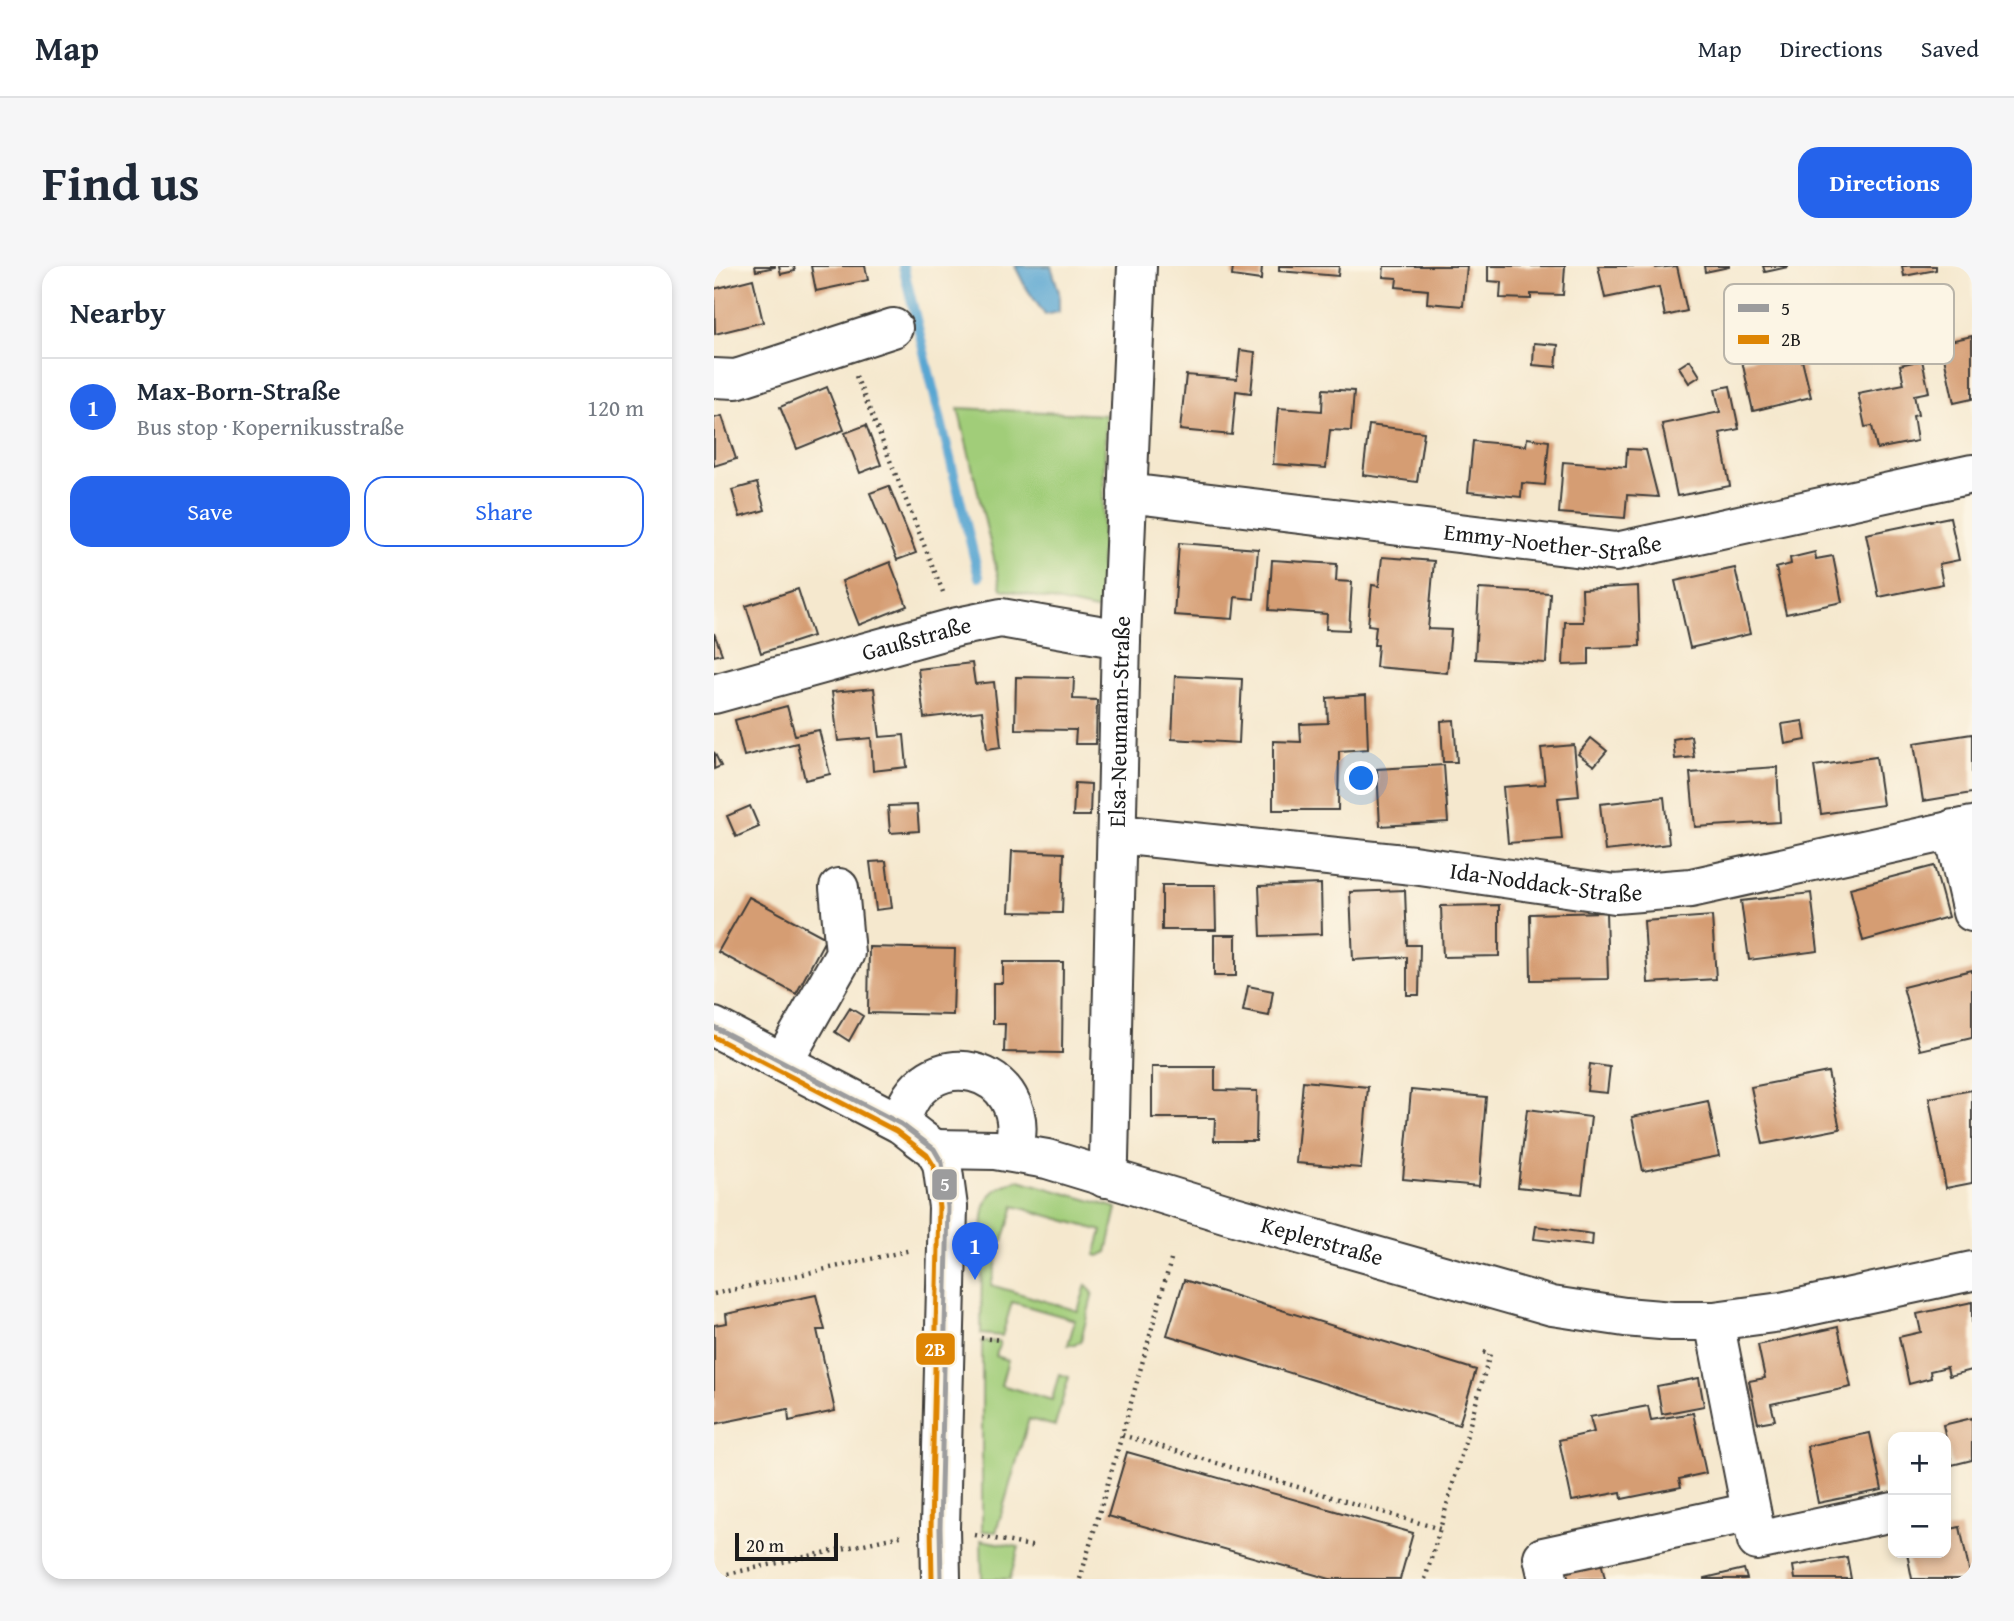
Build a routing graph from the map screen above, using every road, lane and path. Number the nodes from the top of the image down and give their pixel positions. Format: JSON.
{"nodes":[{"id":1,"x":1137,"y":266,"type":"edge"},
{"id":2,"x":893,"y":328,"type":"dead end"},
{"id":3,"x":843,"y":343,"type":"junction"},
{"id":4,"x":714,"y":378,"type":"edge"},
{"id":5,"x":1972,"y":474,"type":"edge"},
{"id":6,"x":1128,"y":493,"type":"junction"},
{"id":7,"x":957,"y":627,"type":"junction"},
{"id":8,"x":1121,"y":639,"type":"junction"},
{"id":9,"x":714,"y":694,"type":"edge"},
{"id":10,"x":1963,"y":828,"type":"edge"},
{"id":11,"x":1117,"y":834,"type":"junction"},
{"id":12,"x":839,"y":888,"type":"dead end"},
{"id":13,"x":1972,"y":912,"type":"edge"},
{"id":14,"x":714,"y":1027,"type":"edge"},
{"id":15,"x":783,"y":1062,"type":"junction"},
{"id":16,"x":901,"y":1124,"type":"junction"},
{"id":17,"x":934,"y":1149,"type":"junction"},
{"id":18,"x":1013,"y":1152,"type":"junction"},
{"id":19,"x":1105,"y":1178,"type":"junction"},
{"id":20,"x":947,"y":1242,"type":"junction"},
{"id":21,"x":1171,"y":1260,"type":"dead end"},
{"id":22,"x":1972,"y":1271,"type":"edge"},
{"id":23,"x":714,"y":1294,"type":"edge"},
{"id":24,"x":1714,"y":1321,"type":"junction"},
{"id":25,"x":1479,"y":1351,"type":"dead end"},
{"id":26,"x":1122,"y":1435,"type":"junction"},
{"id":27,"x":1751,"y":1512,"type":"junction"},
{"id":28,"x":1888,"y":1513,"type":"edge"},
{"id":29,"x":940,"y":1528,"type":"junction"},
{"id":30,"x":1440,"y":1530,"type":"junction"},
{"id":31,"x":1036,"y":1547,"type":"dead end"},
{"id":32,"x":714,"y":1577,"type":"edge"},
{"id":33,"x":941,"y":1579,"type":"edge"},
{"id":34,"x":1080,"y":1579,"type":"edge"},
{"id":35,"x":1425,"y":1579,"type":"edge"},
{"id":36,"x":1548,"y":1579,"type":"edge"}],
"edges":[{"from":1,"to":6,"type":"street","name":"Elsa-Neumann-Straße"},
{"from":2,"to":3,"type":"street"},
{"from":3,"to":4,"type":"street"},
{"from":3,"to":7,"type":"path"},
{"from":5,"to":6,"type":"street","name":"Emmy-Noether-Straße"},
{"from":6,"to":8,"type":"street","name":"Elsa-Neumann-Straße"},
{"from":7,"to":8,"type":"street","name":"Gaußstraße"},
{"from":7,"to":9,"type":"street","name":"Gaußstraße"},
{"from":8,"to":11,"type":"street","name":"Elsa-Neumann-Straße"},
{"from":10,"to":11,"type":"street","name":"Ida-Noddack-Straße"},
{"from":10,"to":13,"type":"street"},
{"from":11,"to":19,"type":"street","name":"Elsa-Neumann-Straße"},
{"from":12,"to":15,"type":"street"},
{"from":14,"to":15,"type":"street"},
{"from":15,"to":16,"type":"street"},
{"from":16,"to":17,"type":"street"},
{"from":16,"to":18,"type":"street"},
{"from":17,"to":18,"type":"street","name":"Keplerstraße"},
{"from":17,"to":20,"type":"street"},
{"from":18,"to":19,"type":"street","name":"Keplerstraße"},
{"from":19,"to":24,"type":"street","name":"Keplerstraße"},
{"from":20,"to":23,"type":"path"},
{"from":20,"to":29,"type":"street"},
{"from":21,"to":26,"type":"path"},
{"from":22,"to":24,"type":"street","name":"Keplerstraße"},
{"from":24,"to":27,"type":"street"},
{"from":25,"to":30,"type":"path"},
{"from":26,"to":30,"type":"path"},
{"from":26,"to":34,"type":"path"},
{"from":27,"to":28,"type":"street"},
{"from":27,"to":36,"type":"street"},
{"from":29,"to":31,"type":"path"},
{"from":29,"to":32,"type":"path"},
{"from":29,"to":33,"type":"street"},
{"from":30,"to":35,"type":"path"}]}
